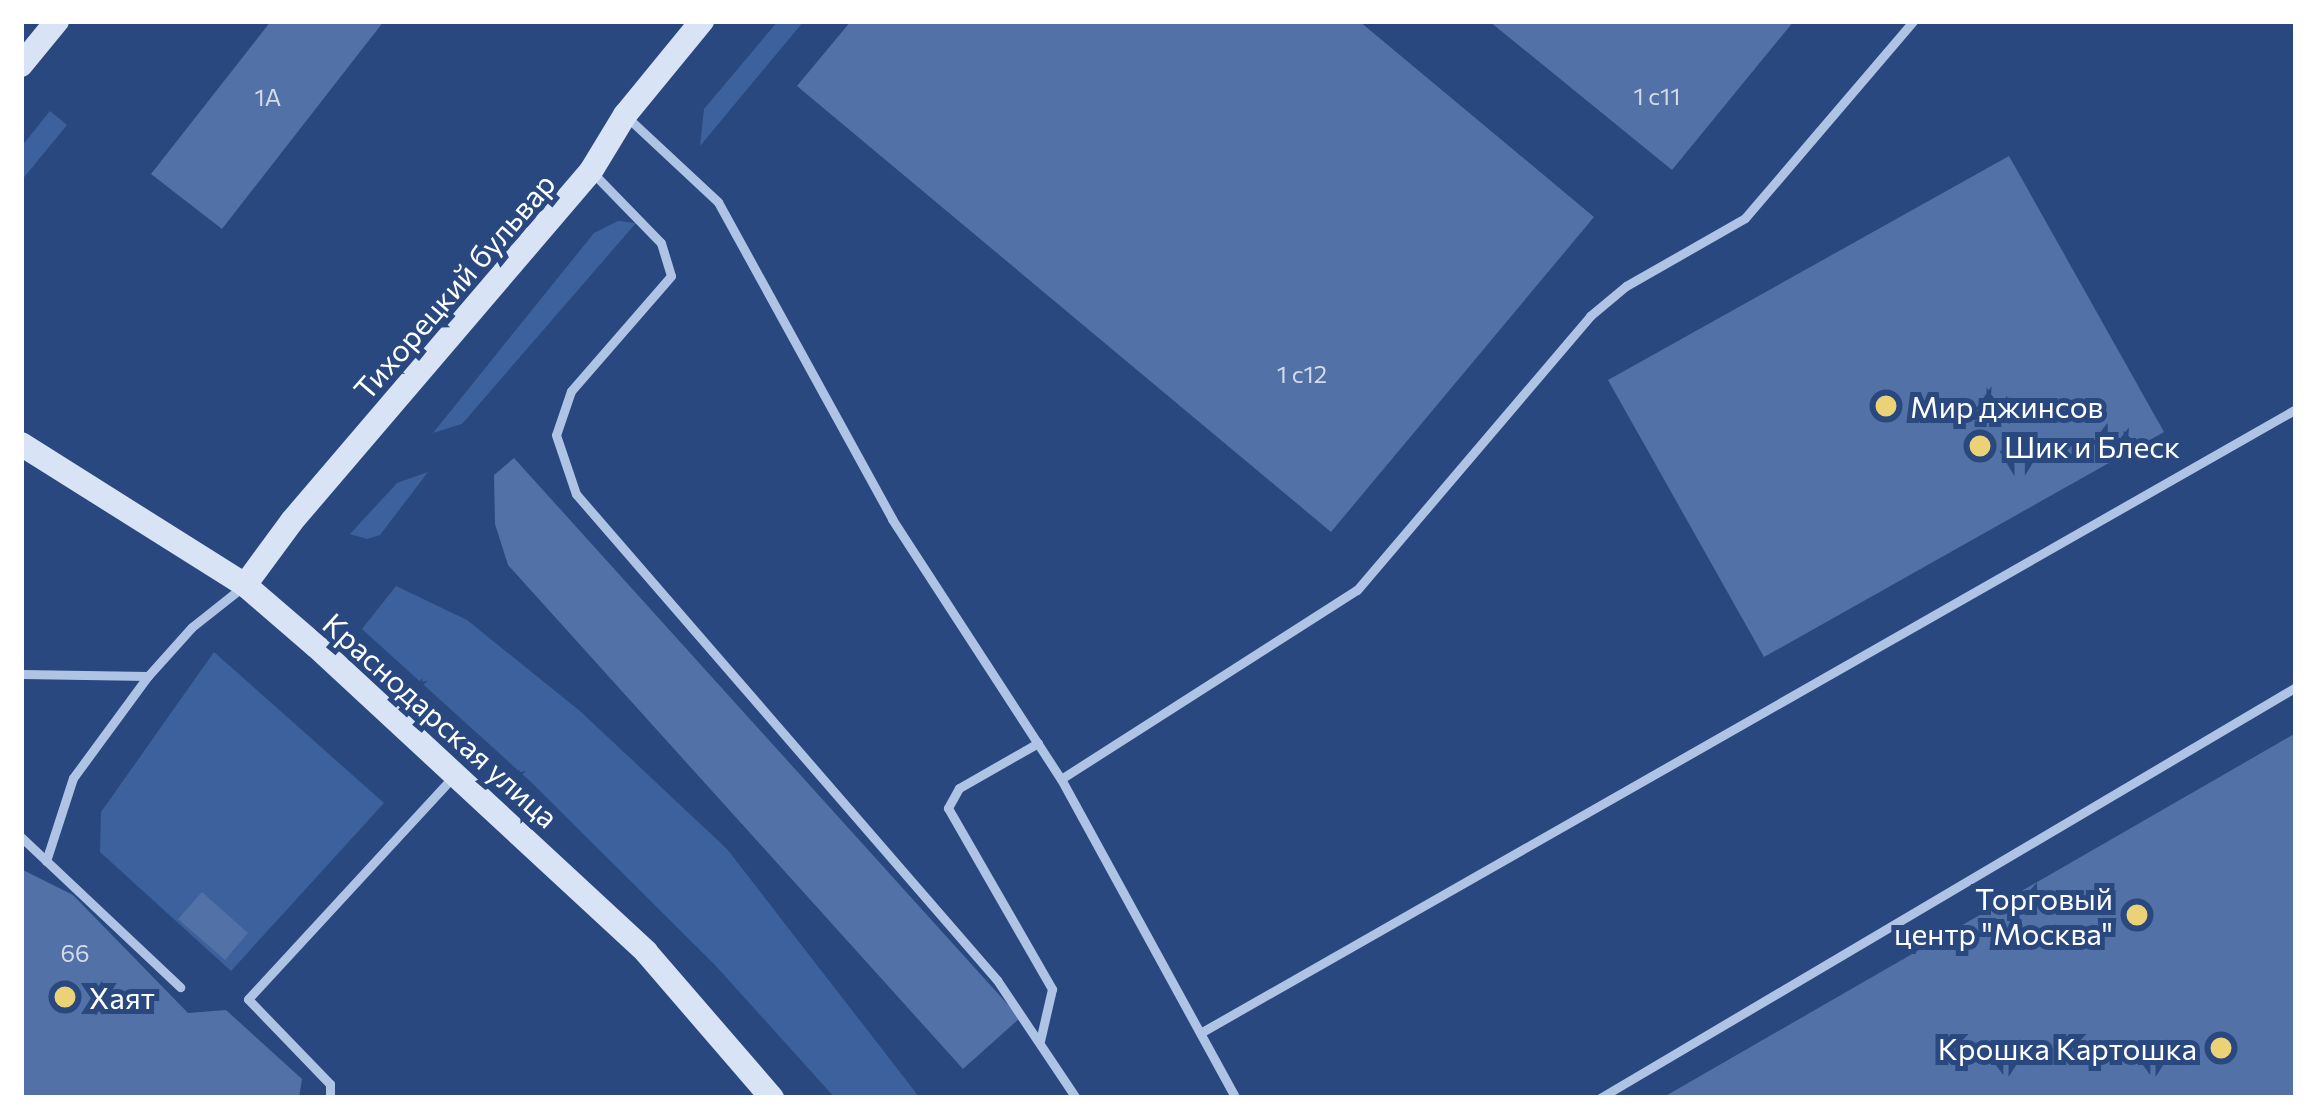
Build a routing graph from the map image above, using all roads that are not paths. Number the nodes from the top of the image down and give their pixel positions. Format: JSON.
{"nodes":[{"id":1,"x":57,"y":21,"type":"edge"},
{"id":2,"x":702,"y":21,"type":"edge"},
{"id":3,"x":1913,"y":21,"type":"edge"},
{"id":4,"x":21,"y":65,"type":"edge"},
{"id":5,"x":625,"y":115,"type":"junction"},
{"id":6,"x":591,"y":171,"type":"junction"},
{"id":7,"x":2296,"y":409,"type":"edge"},
{"id":8,"x":21,"y":444,"type":"edge"},
{"id":9,"x":244,"y":585,"type":"junction"},
{"id":10,"x":21,"y":674,"type":"edge"},
{"id":11,"x":148,"y":676,"type":"junction"},
{"id":12,"x":2296,"y":687,"type":"edge"},
{"id":13,"x":1038,"y":743,"type":"junction"},
{"id":14,"x":458,"y":772,"type":"junction"},
{"id":15,"x":1061,"y":779,"type":"junction"},
{"id":16,"x":21,"y":837,"type":"edge"},
{"id":17,"x":46,"y":861,"type":"junction"},
{"id":18,"x":180,"y":987,"type":"dead end"},
{"id":19,"x":1202,"y":1031,"type":"junction"},
{"id":20,"x":1040,"y":1041,"type":"junction"},
{"id":21,"x":330,"y":1098,"type":"edge"},
{"id":22,"x":772,"y":1098,"type":"edge"},
{"id":23,"x":1076,"y":1098,"type":"edge"},
{"id":24,"x":1236,"y":1098,"type":"edge"},
{"id":25,"x":1600,"y":1098,"type":"edge"}],
"edges":[{"from":1,"to":4,"type":"street"},
{"from":2,"to":5,"type":"street","name":"Тихорецкий бульвар"},
{"from":3,"to":15,"type":"lane"},
{"from":5,"to":6,"type":"street","name":"Тихорецкий бульвар"},
{"from":5,"to":13,"type":"lane"},
{"from":6,"to":9,"type":"street","name":"Тихорецкий бульвар"},
{"from":6,"to":20,"type":"lane"},
{"from":7,"to":19,"type":"lane"},
{"from":8,"to":9,"type":"street","name":"Краснодарская улица"},
{"from":9,"to":11,"type":"lane"},
{"from":9,"to":14,"type":"street","name":"Краснодарская улица"},
{"from":10,"to":11,"type":"lane"},
{"from":11,"to":17,"type":"lane"},
{"from":12,"to":25,"type":"lane"},
{"from":13,"to":15,"type":"lane"},
{"from":13,"to":20,"type":"lane"},
{"from":14,"to":21,"type":"lane"},
{"from":14,"to":22,"type":"street","name":"Краснодарская улица"},
{"from":15,"to":19,"type":"lane"},
{"from":16,"to":17,"type":"lane"},
{"from":17,"to":18,"type":"lane"},
{"from":19,"to":24,"type":"lane"},
{"from":20,"to":23,"type":"lane"}]}
